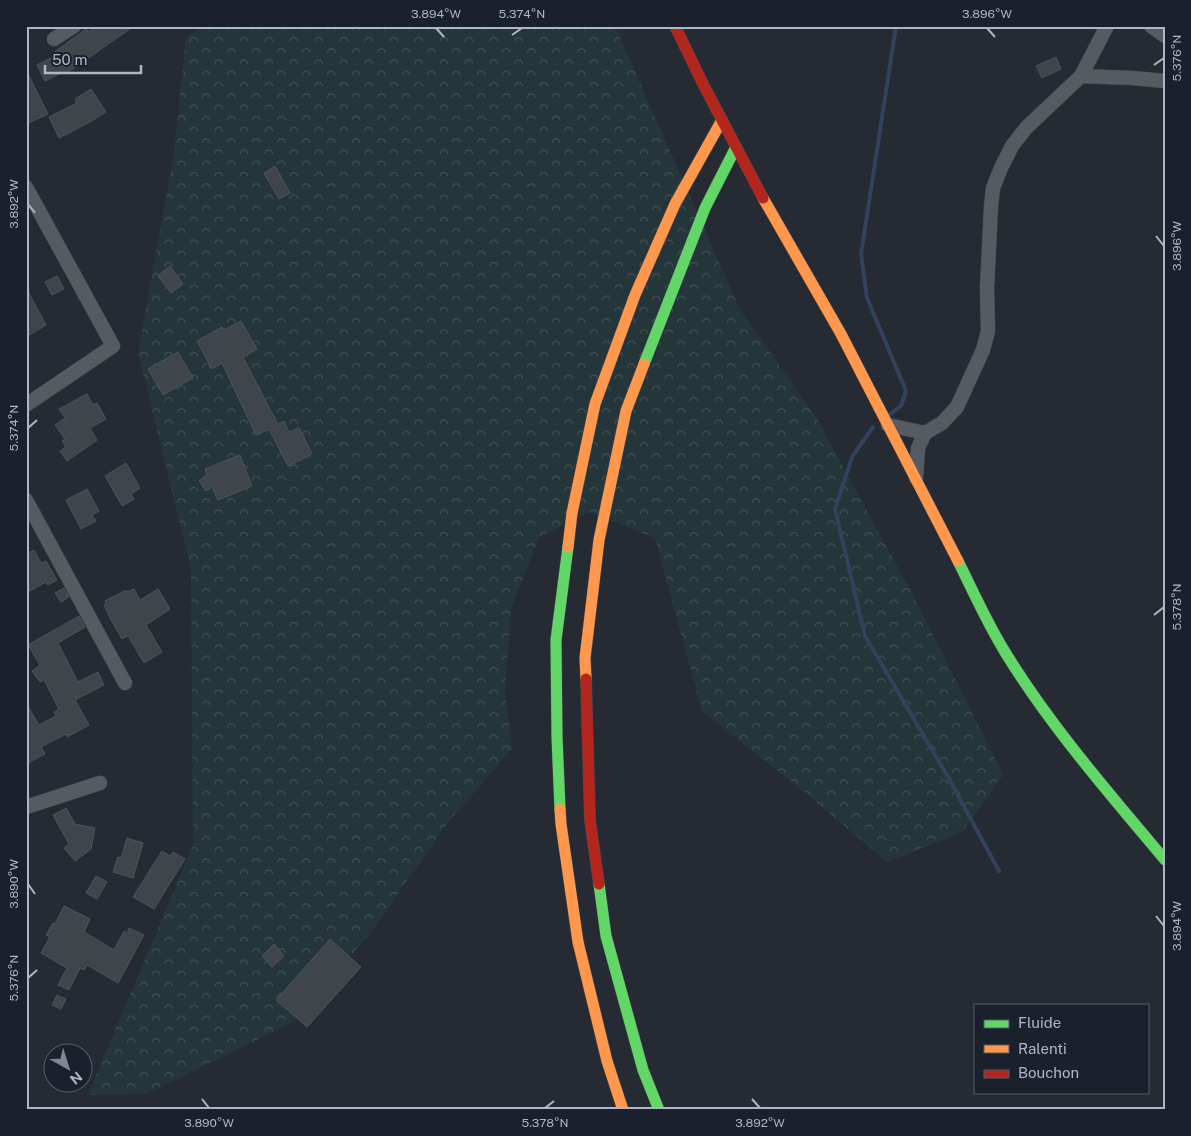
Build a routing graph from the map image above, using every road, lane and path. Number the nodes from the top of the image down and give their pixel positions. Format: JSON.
{"nodes":[{"id":1,"x":74,"y":26,"type":"edge"},
{"id":2,"x":675,"y":26,"type":"edge"},
{"id":3,"x":1107,"y":26,"type":"edge"},
{"id":4,"x":1151,"y":26,"type":"edge"},
{"id":5,"x":1165,"y":36,"type":"edge"},
{"id":6,"x":54,"y":39,"type":"dead end"},
{"id":7,"x":1081,"y":76,"type":"junction"},
{"id":8,"x":1165,"y":81,"type":"edge"},
{"id":9,"x":722,"y":120,"type":"junction"},
{"id":10,"x":736,"y":147,"type":"junction"},
{"id":11,"x":26,"y":187,"type":"edge"},
{"id":12,"x":26,"y":405,"type":"edge"},
{"id":13,"x":888,"y":425,"type":"junction"},
{"id":14,"x":925,"y":433,"type":"junction"},
{"id":15,"x":916,"y":478,"type":"junction"},
{"id":16,"x":26,"y":500,"type":"edge"},
{"id":17,"x":125,"y":683,"type":"dead end"},
{"id":18,"x":100,"y":783,"type":"dead end"},
{"id":19,"x":26,"y":806,"type":"edge"},
{"id":20,"x":1165,"y":860,"type":"edge"},
{"id":21,"x":623,"y":1110,"type":"edge"},
{"id":22,"x":659,"y":1110,"type":"edge"}],
"edges":[{"from":1,"to":6,"type":"street"},
{"from":2,"to":9,"type":"main road"},
{"from":3,"to":7,"type":"street"},
{"from":4,"to":5,"type":"street"},
{"from":7,"to":8,"type":"street"},
{"from":7,"to":14,"type":"street"},
{"from":9,"to":10,"type":"main road"},
{"from":9,"to":21,"type":"main road"},
{"from":10,"to":13,"type":"main road"},
{"from":10,"to":22,"type":"main road"},
{"from":11,"to":12,"type":"street"},
{"from":13,"to":14,"type":"street"},
{"from":13,"to":15,"type":"main road"},
{"from":14,"to":15,"type":"street"},
{"from":15,"to":20,"type":"main road"},
{"from":16,"to":17,"type":"street"},
{"from":18,"to":19,"type":"street"}]}
